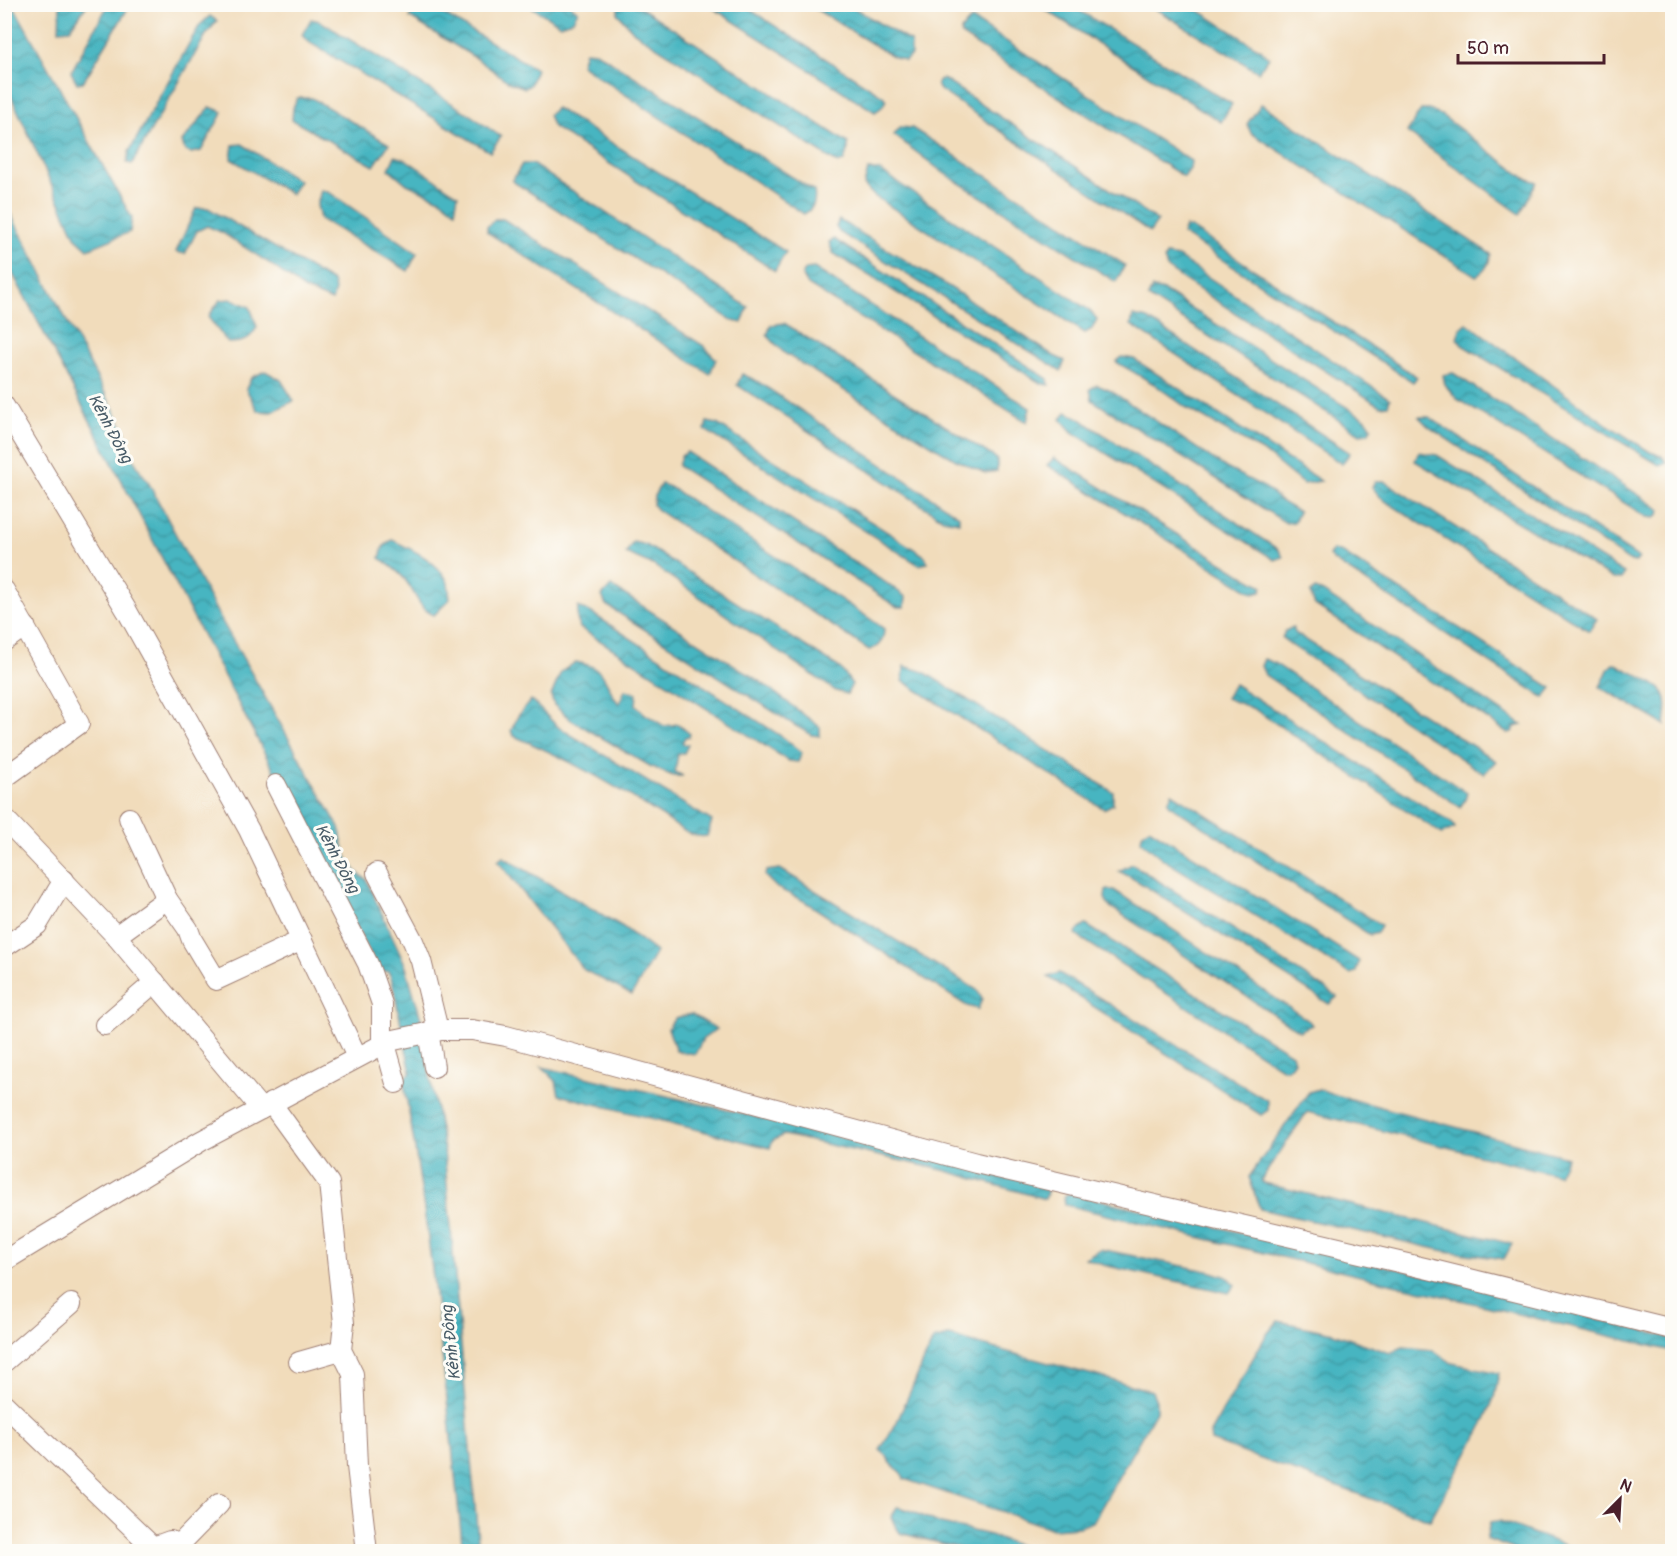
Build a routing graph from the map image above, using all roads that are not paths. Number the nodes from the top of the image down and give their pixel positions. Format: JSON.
{"nodes":[{"id":1,"x":4,"y":406,"type":"edge"},
{"id":2,"x":4,"y":590,"type":"edge"},
{"id":3,"x":25,"y":626,"type":"junction"},
{"id":4,"x":4,"y":641,"type":"edge"},
{"id":5,"x":4,"y":778,"type":"edge"},
{"id":6,"x":276,"y":785,"type":"dead end"},
{"id":7,"x":4,"y":818,"type":"edge"},
{"id":8,"x":129,"y":818,"type":"dead end"},
{"id":9,"x":377,"y":873,"type":"dead end"},
{"id":10,"x":64,"y":880,"type":"junction"},
{"id":11,"x":167,"y":899,"type":"junction"},
{"id":12,"x":116,"y":936,"type":"junction"},
{"id":13,"x":302,"y":940,"type":"junction"},
{"id":14,"x":4,"y":947,"type":"edge"},
{"id":15,"x":155,"y":982,"type":"junction"},
{"id":16,"x":105,"y":1025,"type":"dead end"},
{"id":17,"x":433,"y":1031,"type":"junction"},
{"id":18,"x":385,"y":1043,"type":"junction"},
{"id":19,"x":357,"y":1057,"type":"junction"},
{"id":20,"x":434,"y":1067,"type":"dead end"},
{"id":21,"x":396,"y":1083,"type":"dead end"},
{"id":22,"x":266,"y":1106,"type":"junction"},
{"id":23,"x":4,"y":1261,"type":"edge"},
{"id":24,"x":72,"y":1304,"type":"dead end"},
{"id":25,"x":1672,"y":1329,"type":"edge"},
{"id":26,"x":341,"y":1350,"type":"junction"},
{"id":27,"x":4,"y":1362,"type":"edge"},
{"id":28,"x":299,"y":1362,"type":"dead end"},
{"id":29,"x":4,"y":1404,"type":"edge"},
{"id":30,"x":219,"y":1504,"type":"dead end"},
{"id":31,"x":185,"y":1548,"type":"edge"},
{"id":32,"x":156,"y":1551,"type":"edge"},
{"id":33,"x":367,"y":1551,"type":"edge"}],
"edges":[{"from":1,"to":13,"type":"street"},
{"from":2,"to":3,"type":"street"},
{"from":3,"to":4,"type":"street"},
{"from":3,"to":5,"type":"street"},
{"from":6,"to":18,"type":"street"},
{"from":7,"to":10,"type":"street"},
{"from":8,"to":11,"type":"street"},
{"from":9,"to":17,"type":"street"},
{"from":10,"to":12,"type":"street"},
{"from":10,"to":14,"type":"street"},
{"from":11,"to":12,"type":"street"},
{"from":11,"to":13,"type":"street"},
{"from":12,"to":15,"type":"street"},
{"from":13,"to":19,"type":"street"},
{"from":15,"to":16,"type":"street"},
{"from":15,"to":22,"type":"street"},
{"from":17,"to":18,"type":"street"},
{"from":17,"to":20,"type":"street"},
{"from":17,"to":25,"type":"street"},
{"from":18,"to":19,"type":"street"},
{"from":18,"to":21,"type":"street"},
{"from":19,"to":22,"type":"street"},
{"from":22,"to":23,"type":"street"},
{"from":22,"to":26,"type":"street"},
{"from":24,"to":27,"type":"street"},
{"from":26,"to":28,"type":"street"},
{"from":26,"to":33,"type":"street"},
{"from":29,"to":32,"type":"street"},
{"from":30,"to":31,"type":"street"},
{"from":31,"to":32,"type":"street"}]}
